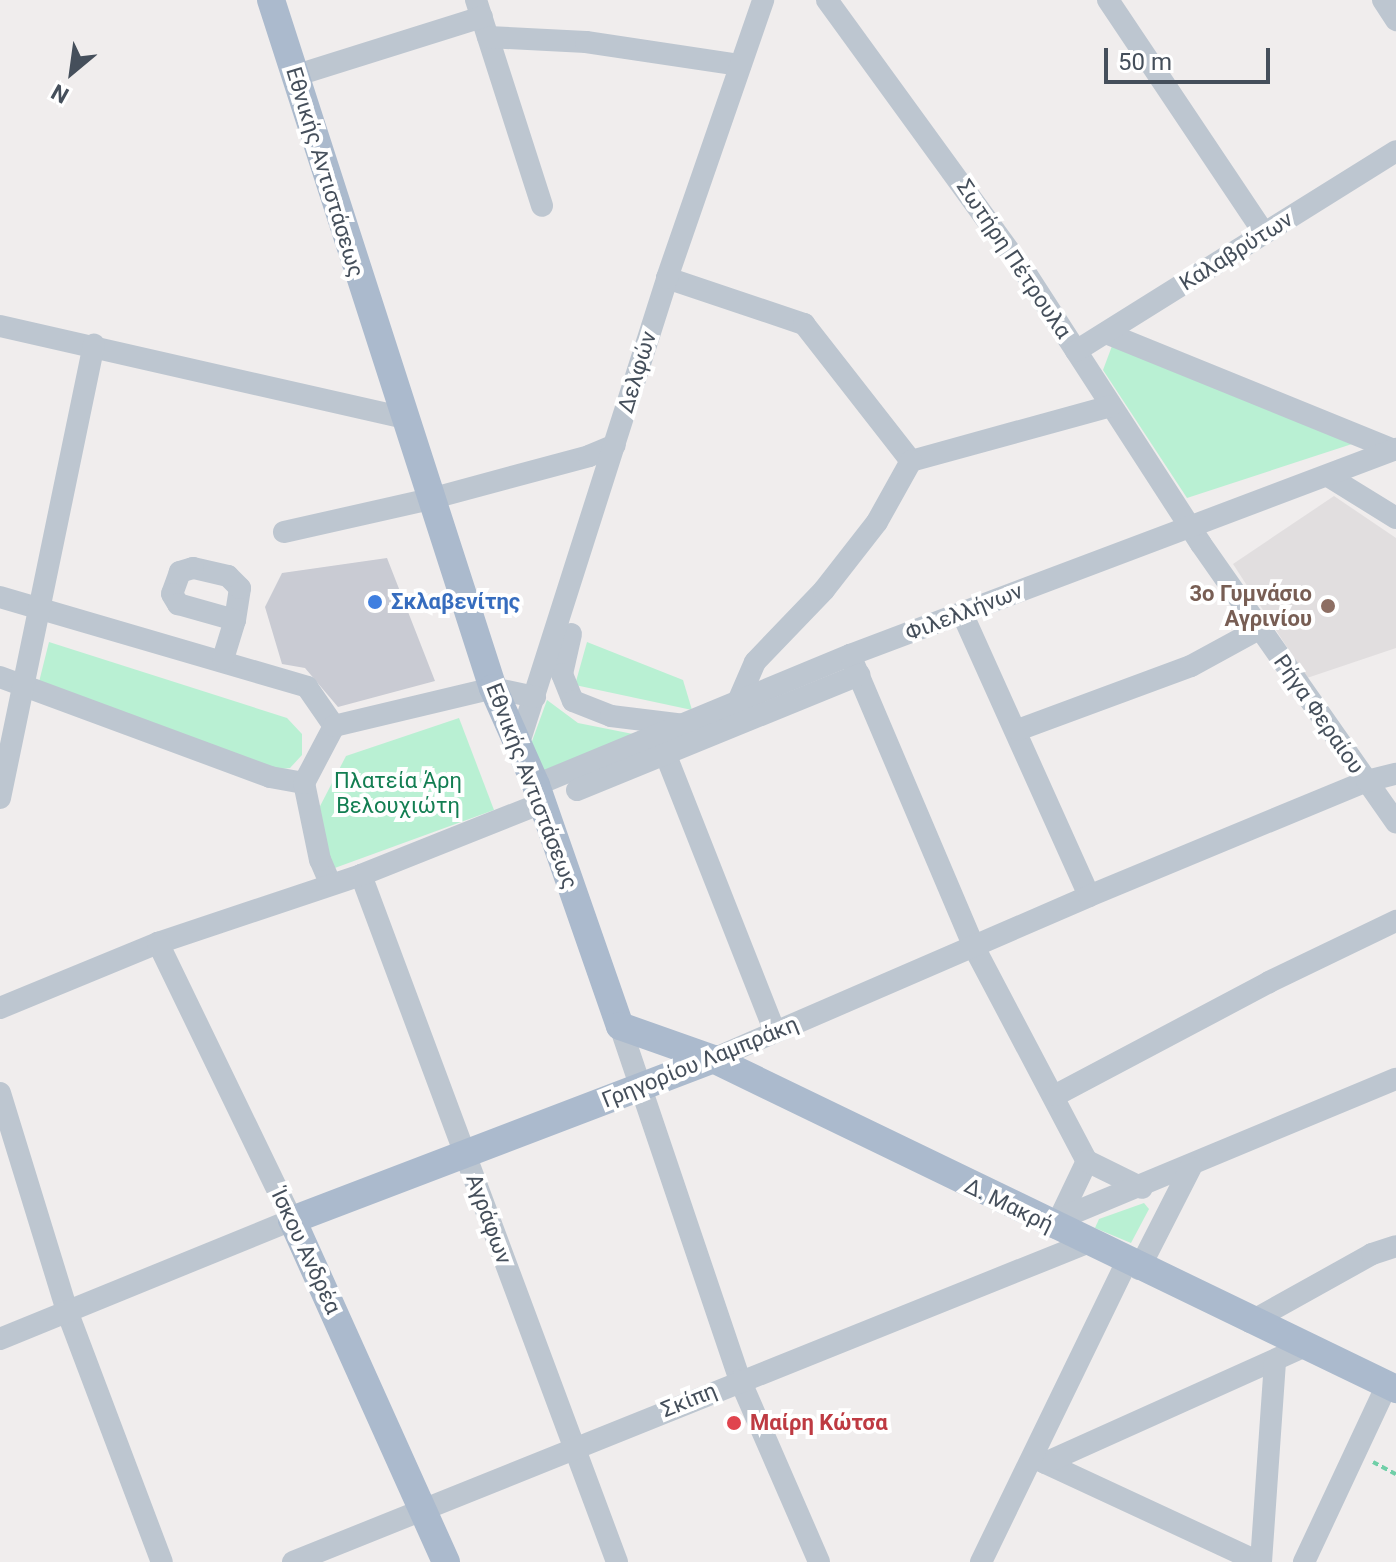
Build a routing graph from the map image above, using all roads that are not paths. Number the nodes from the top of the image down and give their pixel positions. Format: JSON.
{"nodes":[{"id":1,"x":271,"y":0,"type":"edge"},
{"id":2,"x":763,"y":0,"type":"edge"},
{"id":3,"x":827,"y":0,"type":"edge"},
{"id":4,"x":1108,"y":0,"type":"edge"},
{"id":5,"x":1383,"y":0,"type":"edge"},
{"id":6,"x":482,"y":18,"type":"edge"},
{"id":7,"x":1396,"y":20,"type":"edge"},
{"id":8,"x":740,"y":65,"type":"junction"},
{"id":9,"x":294,"y":76,"type":"junction"},
{"id":10,"x":1394,"y":155,"type":"edge"},
{"id":11,"x":542,"y":206,"type":"dead end"},
{"id":12,"x":1264,"y":233,"type":"junction"},
{"id":13,"x":667,"y":278,"type":"junction"},
{"id":14,"x":0,"y":326,"type":"edge"},
{"id":15,"x":1106,"y":333,"type":"junction"},
{"id":16,"x":94,"y":345,"type":"junction"},
{"id":17,"x":1076,"y":351,"type":"junction"},
{"id":18,"x":1111,"y":406,"type":"junction"},
{"id":19,"x":402,"y":417,"type":"junction"},
{"id":20,"x":615,"y":445,"type":"junction"},
{"id":21,"x":1395,"y":450,"type":"edge"},
{"id":22,"x":911,"y":461,"type":"junction"},
{"id":23,"x":1328,"y":476,"type":"junction"},
{"id":24,"x":430,"y":499,"type":"junction"},
{"id":25,"x":1396,"y":518,"type":"edge"},
{"id":26,"x":593,"y":521,"type":"junction"},
{"id":27,"x":1188,"y":526,"type":"junction"},
{"id":28,"x":284,"y":532,"type":"dead end"},
{"id":29,"x":0,"y":597,"type":"edge"},
{"id":30,"x":42,"y":607,"type":"junction"},
{"id":31,"x":962,"y":613,"type":"junction"},
{"id":32,"x":235,"y":620,"type":"dead end"},
{"id":33,"x":1259,"y":629,"type":"junction"},
{"id":34,"x":223,"y":659,"type":"junction"},
{"id":35,"x":854,"y":665,"type":"junction"},
{"id":36,"x":0,"y":677,"type":"edge"},
{"id":37,"x":27,"y":685,"type":"junction"},
{"id":38,"x":493,"y":688,"type":"junction"},
{"id":39,"x":535,"y":697,"type":"junction"},
{"id":40,"x":739,"y":699,"type":"junction"},
{"id":41,"x":689,"y":725,"type":"junction"},
{"id":42,"x":334,"y":726,"type":"junction"},
{"id":43,"x":1018,"y":730,"type":"junction"},
{"id":44,"x":518,"y":746,"type":"junction"},
{"id":45,"x":665,"y":753,"type":"junction"},
{"id":46,"x":1396,"y":774,"type":"edge"},
{"id":47,"x":1367,"y":781,"type":"junction"},
{"id":48,"x":304,"y":783,"type":"junction"},
{"id":49,"x":577,"y":790,"type":"dead end"},
{"id":50,"x":539,"y":794,"type":"junction"},
{"id":51,"x":0,"y":798,"type":"edge"},
{"id":52,"x":1396,"y":822,"type":"edge"},
{"id":53,"x":361,"y":875,"type":"junction"},
{"id":54,"x":330,"y":883,"type":"junction"},
{"id":55,"x":1089,"y":896,"type":"junction"},
{"id":56,"x":1396,"y":921,"type":"edge"},
{"id":57,"x":158,"y":943,"type":"junction"},
{"id":58,"x":975,"y":949,"type":"junction"},
{"id":59,"x":0,"y":1008,"type":"edge"},
{"id":60,"x":620,"y":1026,"type":"junction"},
{"id":61,"x":775,"y":1032,"type":"junction"},
{"id":62,"x":713,"y":1059,"type":"junction"},
{"id":63,"x":1396,"y":1079,"type":"edge"},
{"id":64,"x":641,"y":1088,"type":"junction"},
{"id":65,"x":0,"y":1093,"type":"edge"},
{"id":66,"x":1056,"y":1095,"type":"junction"},
{"id":67,"x":464,"y":1153,"type":"junction"},
{"id":68,"x":1087,"y":1161,"type":"junction"},
{"id":69,"x":1191,"y":1167,"type":"junction"},
{"id":70,"x":1142,"y":1188,"type":"junction"},
{"id":71,"x":292,"y":1220,"type":"junction"},
{"id":72,"x":1057,"y":1224,"type":"junction"},
{"id":73,"x":1087,"y":1243,"type":"junction"},
{"id":74,"x":1396,"y":1246,"type":"edge"},
{"id":75,"x":1132,"y":1266,"type":"junction"},
{"id":76,"x":67,"y":1311,"type":"junction"},
{"id":77,"x":1250,"y":1322,"type":"junction"},
{"id":78,"x":0,"y":1339,"type":"edge"},
{"id":79,"x":1303,"y":1347,"type":"junction"},
{"id":80,"x":1275,"y":1361,"type":"junction"},
{"id":81,"x":740,"y":1380,"type":"junction"},
{"id":82,"x":1392,"y":1387,"type":"edge"},
{"id":83,"x":574,"y":1448,"type":"junction"},
{"id":84,"x":1037,"y":1460,"type":"junction"},
{"id":85,"x":424,"y":1508,"type":"junction"},
{"id":86,"x":162,"y":1562,"type":"edge"},
{"id":87,"x":293,"y":1562,"type":"edge"},
{"id":88,"x":446,"y":1562,"type":"edge"},
{"id":89,"x":617,"y":1562,"type":"edge"},
{"id":90,"x":819,"y":1562,"type":"edge"},
{"id":91,"x":981,"y":1562,"type":"edge"},
{"id":92,"x":1260,"y":1562,"type":"edge"},
{"id":93,"x":1304,"y":1562,"type":"edge"}],
"edges":[{"from":1,"to":9,"type":"main road","name":"Εθνικής Αντιστάσεως"},
{"from":2,"to":8,"type":"street","name":"Δελφών"},
{"from":3,"to":17,"type":"street","name":"Σωτήρη Πέτρουλα"},
{"from":4,"to":12,"type":"street"},
{"from":5,"to":7,"type":"street"},
{"from":6,"to":8,"type":"street"},
{"from":6,"to":9,"type":"street"},
{"from":6,"to":11,"type":"street"},
{"from":8,"to":13,"type":"street","name":"Δελφών"},
{"from":9,"to":19,"type":"main road","name":"Εθνικής Αντιστάσεως"},
{"from":10,"to":12,"type":"street","name":"Καλαβρύτων"},
{"from":12,"to":15,"type":"street","name":"Καλαβρύτων"},
{"from":13,"to":20,"type":"street","name":"Δελφών"},
{"from":13,"to":22,"type":"street"},
{"from":14,"to":16,"type":"street"},
{"from":15,"to":17,"type":"street","name":"Καλαβρύτων"},
{"from":15,"to":21,"type":"street"},
{"from":16,"to":19,"type":"street"},
{"from":16,"to":30,"type":"street"},
{"from":17,"to":18,"type":"street","name":"Σωτήρη Πέτρουλα"},
{"from":18,"to":22,"type":"street"},
{"from":18,"to":27,"type":"street","name":"Σωτήρη Πέτρουλα"},
{"from":19,"to":24,"type":"main road","name":"Εθνικής Αντιστάσεως"},
{"from":20,"to":24,"type":"street"},
{"from":20,"to":26,"type":"street","name":"Δελφών"},
{"from":21,"to":23,"type":"street","name":"Φιλελλήνων"},
{"from":22,"to":40,"type":"street"},
{"from":23,"to":25,"type":"street"},
{"from":23,"to":27,"type":"street","name":"Φιλελλήνων"},
{"from":24,"to":28,"type":"street"},
{"from":24,"to":38,"type":"main road","name":"Εθνικής Αντιστάσεως"},
{"from":26,"to":39,"type":"street","name":"Δελφών"},
{"from":26,"to":41,"type":"street"},
{"from":27,"to":31,"type":"street","name":"Φιλελλήνων"},
{"from":27,"to":33,"type":"street","name":"Ρήγα Φεραίου"},
{"from":29,"to":30,"type":"street"},
{"from":30,"to":34,"type":"street"},
{"from":30,"to":37,"type":"street"},
{"from":31,"to":35,"type":"street","name":"Φιλελλήνων"},
{"from":31,"to":43,"type":"street"},
{"from":32,"to":34,"type":"street"},
{"from":33,"to":43,"type":"street"},
{"from":33,"to":47,"type":"street","name":"Ρήγα Φεραίου"},
{"from":34,"to":42,"type":"street"},
{"from":35,"to":40,"type":"street","name":"Φιλελλήνων"},
{"from":35,"to":45,"type":"street"},
{"from":35,"to":58,"type":"street"},
{"from":36,"to":37,"type":"street"},
{"from":37,"to":48,"type":"street"},
{"from":37,"to":51,"type":"street"},
{"from":38,"to":39,"type":"street"},
{"from":38,"to":42,"type":"street"},
{"from":38,"to":44,"type":"main road","name":"Εθνικής Αντιστάσεως"},
{"from":39,"to":44,"type":"street","name":"Δελφών"},
{"from":40,"to":41,"type":"street","name":"Φιλελλήνων"},
{"from":41,"to":50,"type":"street","name":"Φιλελλήνων"},
{"from":42,"to":48,"type":"street"},
{"from":43,"to":55,"type":"street"},
{"from":44,"to":50,"type":"main road","name":"Εθνικής Αντιστάσεως"},
{"from":45,"to":49,"type":"street"},
{"from":45,"to":61,"type":"street"},
{"from":46,"to":47,"type":"street","name":"Γρηγορίου Λαμπράκη"},
{"from":47,"to":52,"type":"street","name":"Ρήγα Φεραίου"},
{"from":47,"to":55,"type":"street","name":"Γρηγορίου Λαμπράκη"},
{"from":48,"to":54,"type":"street"},
{"from":50,"to":53,"type":"street","name":"Φιλελλήνων"},
{"from":50,"to":60,"type":"main road","name":"Εθνικής Αντιστάσεως"},
{"from":53,"to":54,"type":"street","name":"Φιλελλήνων"},
{"from":53,"to":67,"type":"street","name":"Αγράφων"},
{"from":54,"to":57,"type":"street","name":"Φιλελλήνων"},
{"from":55,"to":58,"type":"street","name":"Γρηγορίου Λαμπράκη"},
{"from":56,"to":66,"type":"street"},
{"from":57,"to":59,"type":"street","name":"Φιλελλήνων"},
{"from":57,"to":71,"type":"street","name":"Ίσκου Ανδρέα"},
{"from":58,"to":61,"type":"street","name":"Γρηγορίου Λαμπράκη"},
{"from":58,"to":66,"type":"street"},
{"from":60,"to":62,"type":"main road","name":"Δ. Μακρή"},
{"from":60,"to":64,"type":"street","name":"Εθνικής Αντιστάσεως"},
{"from":61,"to":62,"type":"street","name":"Γρηγορίου Λαμπράκη"},
{"from":62,"to":64,"type":"main road","name":"Γρηγορίου Λαμπράκη"},
{"from":62,"to":72,"type":"main road","name":"Δ. Μακρή"},
{"from":63,"to":69,"type":"street"},
{"from":64,"to":67,"type":"main road","name":"Γρηγορίου Λαμπράκη"},
{"from":64,"to":81,"type":"street","name":"Εθνικής Αντιστάσεως"},
{"from":65,"to":76,"type":"street"},
{"from":66,"to":68,"type":"street"},
{"from":67,"to":71,"type":"main road","name":"Γρηγορίου Λαμπράκη"},
{"from":67,"to":83,"type":"street","name":"Αγράφων"},
{"from":68,"to":70,"type":"street"},
{"from":68,"to":72,"type":"street"},
{"from":69,"to":70,"type":"street"},
{"from":69,"to":75,"type":"street"},
{"from":70,"to":72,"type":"street"},
{"from":71,"to":76,"type":"street","name":"Γρηγορίου Λαμπράκη"},
{"from":71,"to":85,"type":"main road","name":"Ίσκου Ανδρέα"},
{"from":72,"to":73,"type":"main road","name":"Δ. Μακρή"},
{"from":73,"to":75,"type":"main road","name":"Δ. Μακρή"},
{"from":73,"to":81,"type":"street","name":"Σκίπη"},
{"from":74,"to":77,"type":"street"},
{"from":75,"to":77,"type":"main road","name":"Δ. Μακρή"},
{"from":75,"to":84,"type":"street"},
{"from":76,"to":78,"type":"street","name":"Γρηγορίου Λαμπράκη"},
{"from":76,"to":86,"type":"street"},
{"from":77,"to":79,"type":"main road","name":"Δ. Μακρή"},
{"from":79,"to":80,"type":"street"},
{"from":79,"to":82,"type":"main road","name":"Δ. Μακρή"},
{"from":80,"to":84,"type":"street"},
{"from":80,"to":92,"type":"street"},
{"from":81,"to":83,"type":"street","name":"Σκίπη"},
{"from":81,"to":90,"type":"street","name":"Εθνικής Αντιστάσεως"},
{"from":82,"to":93,"type":"street"},
{"from":83,"to":85,"type":"street","name":"Σκίπη"},
{"from":83,"to":89,"type":"street","name":"Αγράφων"},
{"from":84,"to":91,"type":"street"},
{"from":84,"to":92,"type":"street"},
{"from":85,"to":87,"type":"street","name":"Σκίπη"},
{"from":85,"to":88,"type":"main road","name":"Ίσκου Ανδρέα"}]}
